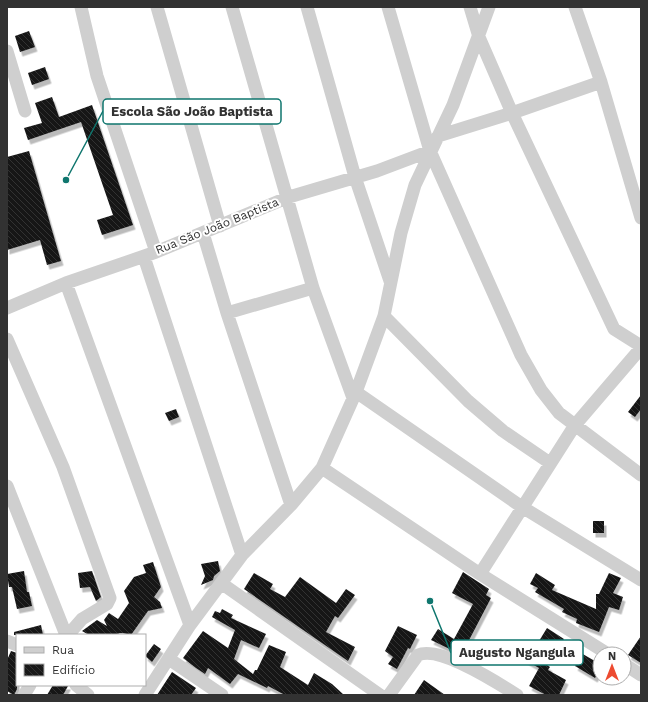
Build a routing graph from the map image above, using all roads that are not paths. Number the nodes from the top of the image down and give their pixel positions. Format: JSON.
{"nodes":[{"id":1,"x":81,"y":7,"type":"edge"},
{"id":2,"x":157,"y":7,"type":"edge"},
{"id":3,"x":232,"y":7,"type":"edge"},
{"id":4,"x":307,"y":7,"type":"edge"},
{"id":5,"x":388,"y":7,"type":"edge"},
{"id":6,"x":470,"y":7,"type":"edge"},
{"id":7,"x":489,"y":7,"type":"edge"},
{"id":8,"x":575,"y":7,"type":"edge"},
{"id":9,"x":479,"y":38,"type":"junction"},
{"id":10,"x":7,"y":51,"type":"edge"},
{"id":11,"x":601,"y":82,"type":"junction"},
{"id":12,"x":25,"y":111,"type":"dead end"},
{"id":13,"x":512,"y":113,"type":"junction"},
{"id":14,"x":438,"y":136,"type":"junction"},
{"id":15,"x":430,"y":151,"type":"junction"},
{"id":16,"x":356,"y":177,"type":"junction"},
{"id":17,"x":288,"y":197,"type":"junction"},
{"id":18,"x":641,"y":218,"type":"edge"},
{"id":19,"x":220,"y":226,"type":"junction"},
{"id":20,"x":203,"y":233,"type":"junction"},
{"id":21,"x":156,"y":252,"type":"junction"},
{"id":22,"x":144,"y":257,"type":"junction"},
{"id":23,"x":390,"y":281,"type":"junction"},
{"id":24,"x":66,"y":283,"type":"junction"},
{"id":25,"x":313,"y":288,"type":"junction"},
{"id":26,"x":7,"y":308,"type":"edge"},
{"id":27,"x":227,"y":313,"type":"junction"},
{"id":28,"x":384,"y":316,"type":"junction"},
{"id":29,"x":7,"y":339,"type":"edge"},
{"id":30,"x":641,"y":347,"type":"edge"},
{"id":31,"x":354,"y":395,"type":"junction"},
{"id":32,"x":575,"y":425,"type":"junction"},
{"id":33,"x":550,"y":463,"type":"junction"},
{"id":34,"x":322,"y":468,"type":"junction"},
{"id":35,"x":641,"y":475,"type":"edge"},
{"id":36,"x":7,"y":486,"type":"edge"},
{"id":37,"x":291,"y":505,"type":"junction"},
{"id":38,"x":522,"y":507,"type":"junction"},
{"id":39,"x":242,"y":555,"type":"junction"},
{"id":40,"x":480,"y":574,"type":"junction"},
{"id":41,"x":641,"y":580,"type":"edge"},
{"id":42,"x":221,"y":583,"type":"junction"},
{"id":43,"x":190,"y":625,"type":"junction"},
{"id":44,"x":67,"y":634,"type":"edge"},
{"id":45,"x":68,"y":634,"type":"edge"},
{"id":46,"x":595,"y":646,"type":"edge"},
{"id":47,"x":169,"y":659,"type":"junction"},
{"id":48,"x":632,"y":669,"type":"edge"},
{"id":49,"x":641,"y":675,"type":"edge"},
{"id":50,"x":29,"y":686,"type":"edge"},
{"id":51,"x":77,"y":686,"type":"edge"},
{"id":52,"x":24,"y":695,"type":"edge"},
{"id":53,"x":88,"y":695,"type":"edge"},
{"id":54,"x":145,"y":695,"type":"edge"},
{"id":55,"x":222,"y":695,"type":"edge"},
{"id":56,"x":380,"y":695,"type":"edge"},
{"id":57,"x":389,"y":695,"type":"edge"},
{"id":58,"x":517,"y":695,"type":"edge"}],
"edges":[{"from":1,"to":21,"type":"street"},
{"from":2,"to":19,"type":"street"},
{"from":3,"to":17,"type":"street"},
{"from":4,"to":16,"type":"street"},
{"from":5,"to":15,"type":"street"},
{"from":6,"to":9,"type":"street"},
{"from":7,"to":9,"type":"street"},
{"from":8,"to":11,"type":"street"},
{"from":9,"to":13,"type":"street"},
{"from":9,"to":14,"type":"street"},
{"from":10,"to":12,"type":"street"},
{"from":11,"to":13,"type":"street"},
{"from":11,"to":18,"type":"street"},
{"from":13,"to":14,"type":"street"},
{"from":13,"to":30,"type":"street"},
{"from":14,"to":15,"type":"street"},
{"from":15,"to":16,"type":"street","name":"Rua São João Baptista"},
{"from":15,"to":23,"type":"street"},
{"from":15,"to":32,"type":"street"},
{"from":16,"to":17,"type":"street","name":"Rua São João Baptista"},
{"from":16,"to":23,"type":"street"},
{"from":17,"to":19,"type":"street","name":"Rua São João Baptista"},
{"from":17,"to":25,"type":"street"},
{"from":19,"to":20,"type":"street","name":"Rua São João Baptista"},
{"from":20,"to":21,"type":"street","name":"Rua São João Baptista"},
{"from":20,"to":27,"type":"street"},
{"from":21,"to":22,"type":"street","name":"Rua São João Baptista"},
{"from":22,"to":24,"type":"street","name":"Rua São João Baptista"},
{"from":22,"to":39,"type":"street"},
{"from":23,"to":28,"type":"street"},
{"from":24,"to":26,"type":"street","name":"Rua São João Baptista"},
{"from":24,"to":43,"type":"street"},
{"from":25,"to":27,"type":"street"},
{"from":25,"to":31,"type":"street"},
{"from":27,"to":37,"type":"street"},
{"from":28,"to":31,"type":"street"},
{"from":28,"to":33,"type":"street"},
{"from":29,"to":45,"type":"street"},
{"from":30,"to":32,"type":"street"},
{"from":31,"to":34,"type":"street"},
{"from":31,"to":38,"type":"street"},
{"from":32,"to":33,"type":"street"},
{"from":32,"to":35,"type":"street"},
{"from":33,"to":38,"type":"street"},
{"from":34,"to":37,"type":"street"},
{"from":34,"to":40,"type":"street"},
{"from":36,"to":44,"type":"street"},
{"from":37,"to":39,"type":"street"},
{"from":38,"to":40,"type":"street"},
{"from":38,"to":41,"type":"street"},
{"from":39,"to":42,"type":"street"},
{"from":40,"to":46,"type":"street"},
{"from":42,"to":43,"type":"street"},
{"from":42,"to":56,"type":"street"},
{"from":43,"to":47,"type":"street"},
{"from":47,"to":54,"type":"street"},
{"from":47,"to":55,"type":"street"},
{"from":48,"to":49,"type":"street"},
{"from":50,"to":52,"type":"street"},
{"from":51,"to":53,"type":"street"},
{"from":57,"to":58,"type":"street"}]}
